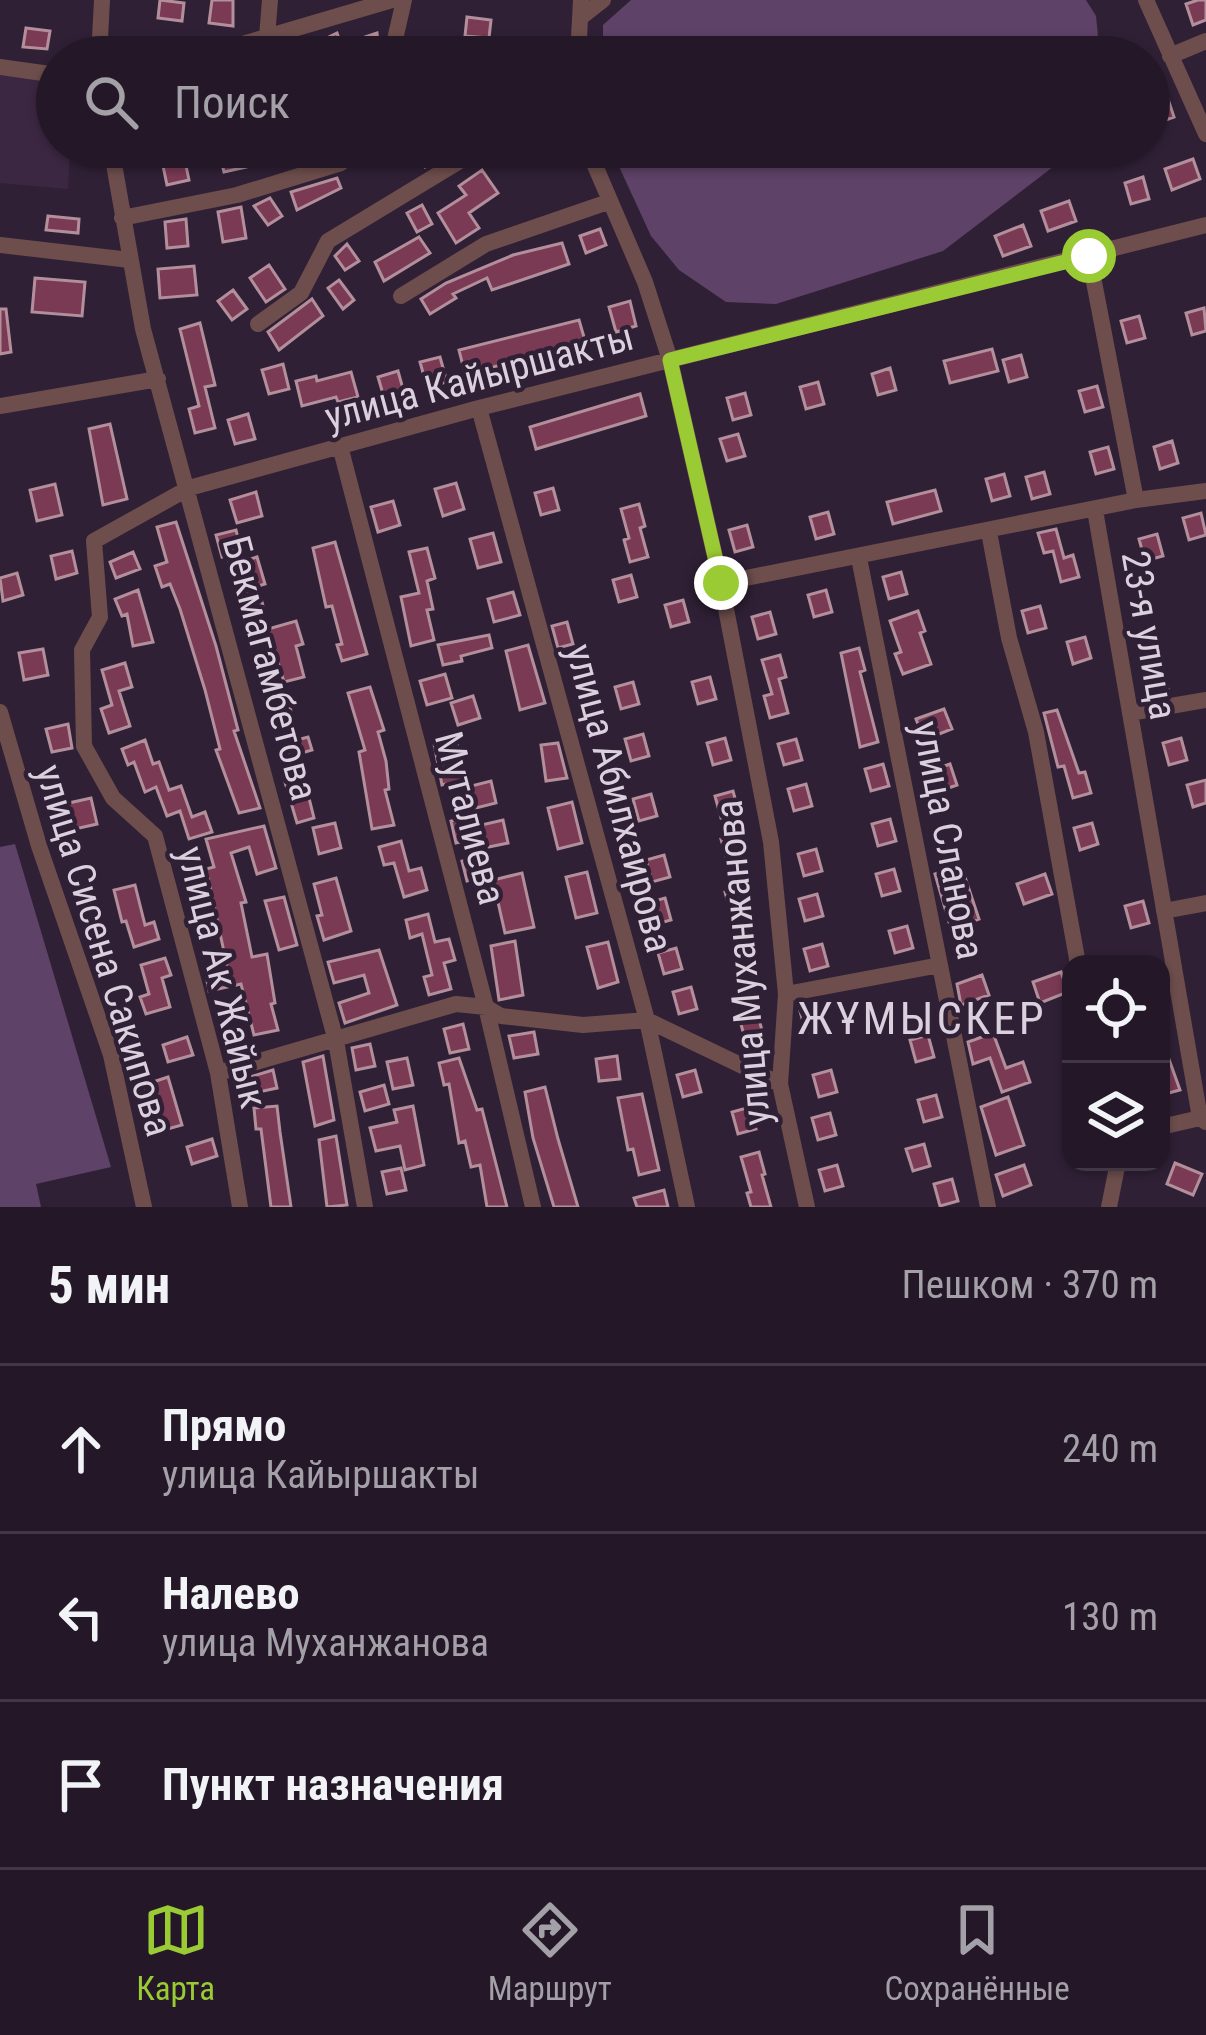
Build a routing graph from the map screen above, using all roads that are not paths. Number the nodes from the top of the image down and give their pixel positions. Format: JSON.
{"nodes":[{"id":1,"x":102,"y":0,"type":"edge"},
{"id":2,"x":270,"y":0,"type":"edge"},
{"id":3,"x":392,"y":0,"type":"edge"},
{"id":4,"x":404,"y":0,"type":"edge"},
{"id":5,"x":603,"y":0,"type":"edge"},
{"id":6,"x":1146,"y":0,"type":"edge"},
{"id":7,"x":580,"y":9,"type":"edge"},
{"id":8,"x":100,"y":36,"type":"edge"},
{"id":9,"x":266,"y":36,"type":"edge"},
{"id":10,"x":269,"y":36,"type":"edge"},
{"id":11,"x":396,"y":36,"type":"edge"},
{"id":12,"x":1161,"y":36,"type":"edge"},
{"id":13,"x":1206,"y":41,"type":"edge"},
{"id":14,"x":1170,"y":56,"type":"joint"},
{"id":15,"x":0,"y":68,"type":"edge"},
{"id":16,"x":36,"y":72,"type":"edge"},
{"id":17,"x":1206,"y":134,"type":"edge"},
{"id":18,"x":114,"y":168,"type":"edge"},
{"id":19,"x":324,"y":168,"type":"edge"},
{"id":20,"x":449,"y":168,"type":"edge"},
{"id":21,"x":595,"y":168,"type":"edge"},
{"id":22,"x":608,"y":202,"type":"junction"},
{"id":23,"x":122,"y":218,"type":"junction"},
{"id":24,"x":1206,"y":225,"type":"edge"},
{"id":25,"x":0,"y":245,"type":"edge"},
{"id":26,"x":1089,"y":256,"type":"junction"},
{"id":27,"x":130,"y":260,"type":"junction"},
{"id":28,"x":401,"y":296,"type":"dead end"},
{"id":29,"x":258,"y":325,"type":"dead end"},
{"id":30,"x":670,"y":360,"type":"junction"},
{"id":31,"x":158,"y":379,"type":"junction"},
{"id":32,"x":0,"y":406,"type":"edge"},
{"id":33,"x":479,"y":408,"type":"junction"},
{"id":34,"x":340,"y":446,"type":"junction"},
{"id":35,"x":189,"y":488,"type":"junction"},
{"id":36,"x":1206,"y":490,"type":"edge"},
{"id":37,"x":1136,"y":500,"type":"junction"},
{"id":38,"x":1095,"y":510,"type":"junction"},
{"id":39,"x":989,"y":532,"type":"junction"},
{"id":40,"x":859,"y":557,"type":"junction"},
{"id":41,"x":721,"y":583,"type":"junction"},
{"id":42,"x":1206,"y":700,"type":"edge"},
{"id":43,"x":0,"y":712,"type":"edge"},
{"id":44,"x":1130,"y":713,"type":"junction"},
{"id":45,"x":1206,"y":903,"type":"edge"},
{"id":46,"x":1164,"y":911,"type":"junction"},
{"id":47,"x":1076,"y":955,"type":"edge"},
{"id":48,"x":940,"y":965,"type":"junction"},
{"id":49,"x":786,"y":994,"type":"junction"},
{"id":50,"x":486,"y":1007,"type":"junction"},
{"id":51,"x":646,"y":1019,"type":"junction"},
{"id":52,"x":335,"y":1041,"type":"junction"},
{"id":53,"x":218,"y":1073,"type":"junction"},
{"id":54,"x":780,"y":1084,"type":"junction"},
{"id":55,"x":1203,"y":1120,"type":"edge"},
{"id":56,"x":1170,"y":1125,"type":"edge"},
{"id":57,"x":1116,"y":1171,"type":"edge"},
{"id":58,"x":144,"y":1207,"type":"edge"},
{"id":59,"x":240,"y":1207,"type":"edge"},
{"id":60,"x":365,"y":1207,"type":"edge"},
{"id":61,"x":533,"y":1207,"type":"edge"},
{"id":62,"x":687,"y":1207,"type":"edge"},
{"id":63,"x":807,"y":1207,"type":"edge"},
{"id":64,"x":988,"y":1207,"type":"edge"},
{"id":65,"x":1109,"y":1207,"type":"edge"}],
"edges":[{"from":1,"to":8,"type":"street"},
{"from":2,"to":9,"type":"street"},
{"from":3,"to":10,"type":"street"},
{"from":4,"to":11,"type":"street"},
{"from":5,"to":7,"type":"street"},
{"from":6,"to":12,"type":"street"},
{"from":13,"to":14,"type":"street"},
{"from":14,"to":17,"type":"street"},
{"from":15,"to":16,"type":"street"},
{"from":18,"to":23,"type":"street","name":"Бекмагамбетова"},
{"from":19,"to":23,"type":"street"},
{"from":20,"to":29,"type":"street"},
{"from":21,"to":22,"type":"street","name":"улица Муханжанова"},
{"from":22,"to":28,"type":"street"},
{"from":22,"to":30,"type":"street","name":"улица Муханжанова"},
{"from":23,"to":27,"type":"street","name":"Бекмагамбетова"},
{"from":24,"to":26,"type":"street","name":"улица Кайыршакты"},
{"from":25,"to":27,"type":"street"},
{"from":26,"to":30,"type":"street","name":"улица Кайыршакты"},
{"from":26,"to":37,"type":"street"},
{"from":27,"to":31,"type":"street","name":"Бекмагамбетова"},
{"from":30,"to":33,"type":"street","name":"улица Кайыршакты"},
{"from":30,"to":41,"type":"street","name":"улица Муханжанова"},
{"from":31,"to":32,"type":"street"},
{"from":31,"to":35,"type":"street","name":"Бекмагамбетова"},
{"from":33,"to":34,"type":"street","name":"улица Кайыршакты"},
{"from":33,"to":51,"type":"street","name":"улица Абилхаирова"},
{"from":34,"to":35,"type":"street","name":"улица Кайыршакты"},
{"from":34,"to":50,"type":"street","name":"Муталиева"},
{"from":35,"to":52,"type":"street","name":"Бекмагамбетова"},
{"from":35,"to":53,"type":"street","name":"улица Ак Жайык"},
{"from":36,"to":37,"type":"street"},
{"from":37,"to":38,"type":"street"},
{"from":38,"to":39,"type":"street"},
{"from":38,"to":44,"type":"street","name":"23-я улица"},
{"from":39,"to":40,"type":"street"},
{"from":39,"to":47,"type":"street"},
{"from":40,"to":41,"type":"street"},
{"from":40,"to":48,"type":"street","name":"улица Сланова"},
{"from":41,"to":49,"type":"street","name":"улица Муханжанова"},
{"from":42,"to":44,"type":"street"},
{"from":43,"to":58,"type":"street","name":"улица Сисена Сакипова"},
{"from":44,"to":46,"type":"street","name":"23-я улица"},
{"from":45,"to":46,"type":"street"},
{"from":46,"to":55,"type":"street","name":"23-я улица"},
{"from":48,"to":49,"type":"street"},
{"from":48,"to":64,"type":"street","name":"улица Сланова"},
{"from":49,"to":54,"type":"street","name":"улица Муханжанова"},
{"from":50,"to":51,"type":"street"},
{"from":50,"to":52,"type":"street"},
{"from":50,"to":61,"type":"street","name":"Муталиева"},
{"from":51,"to":54,"type":"street"},
{"from":51,"to":62,"type":"street","name":"улица Абилхаирова"},
{"from":52,"to":53,"type":"street"},
{"from":52,"to":60,"type":"street","name":"Бекмагамбетова"},
{"from":53,"to":59,"type":"street","name":"улица Ак Жайык"},
{"from":54,"to":63,"type":"street","name":"улица Муханжанова"},
{"from":55,"to":56,"type":"street"},
{"from":57,"to":65,"type":"street"}]}
